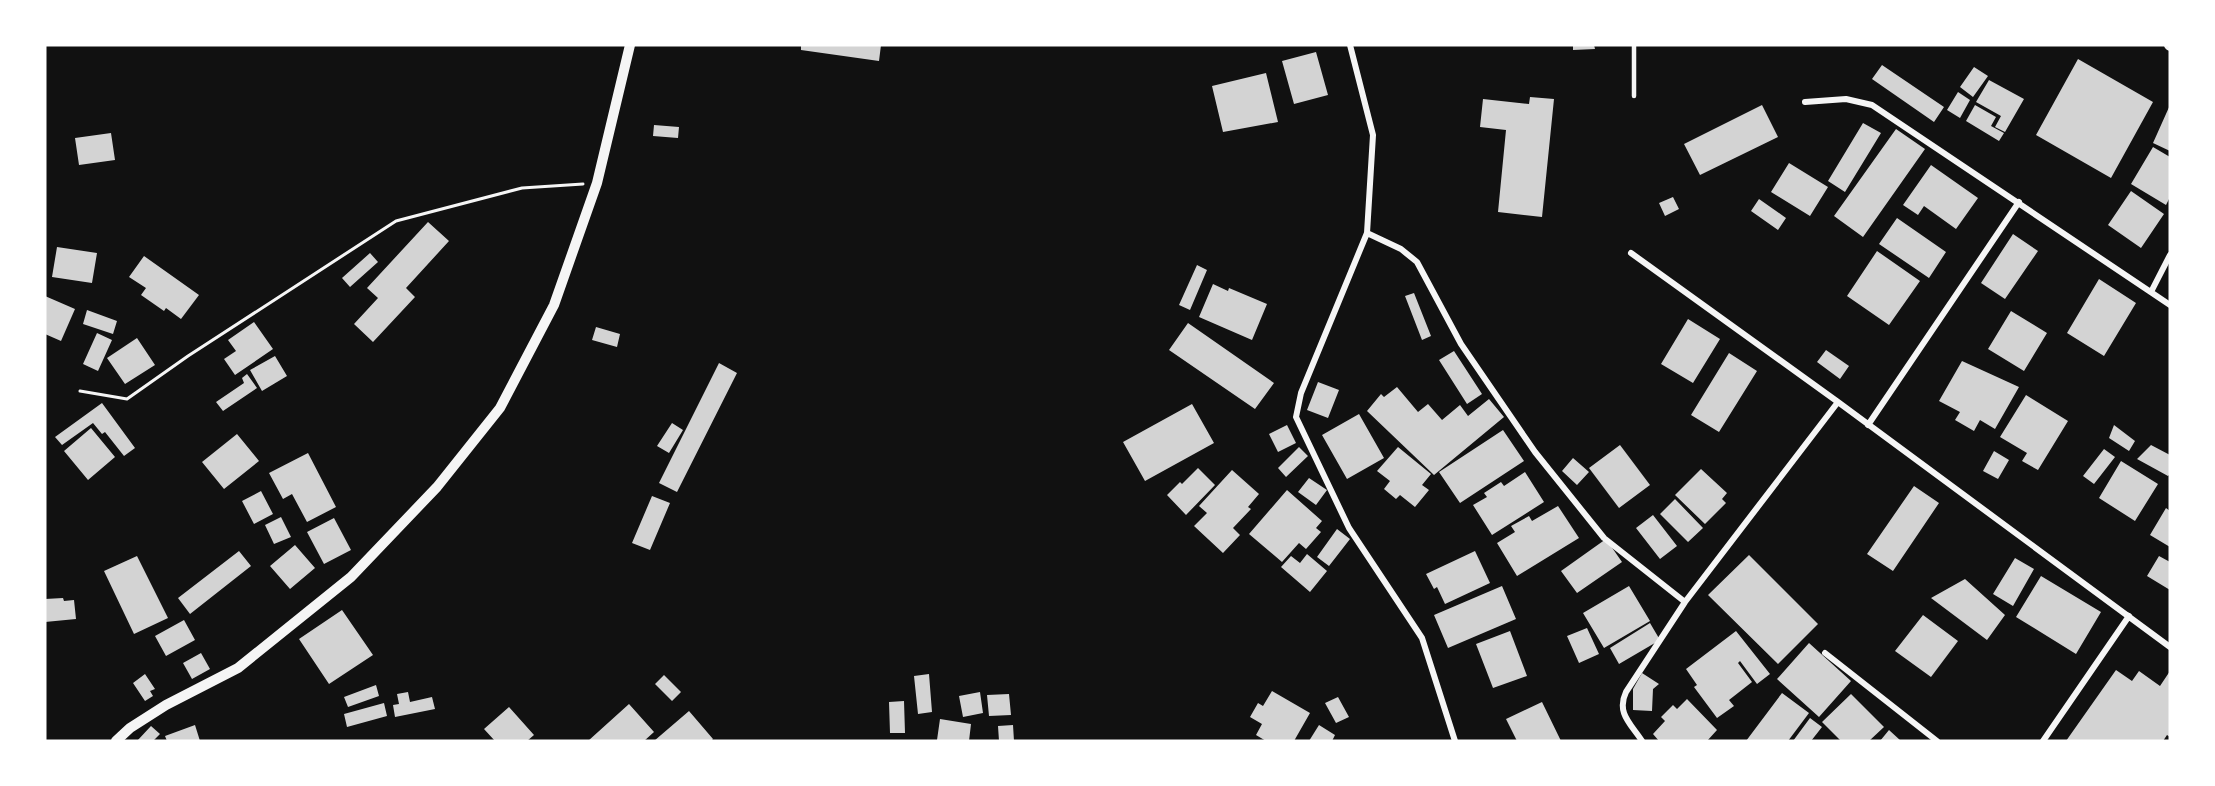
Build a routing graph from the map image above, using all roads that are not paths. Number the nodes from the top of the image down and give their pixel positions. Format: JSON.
{"nodes":[{"id":1,"x":630,"y":45,"type":"edge"},
{"id":2,"x":1350,"y":45,"type":"edge"},
{"id":3,"x":1634,"y":45,"type":"edge"},
{"id":4,"x":1634,"y":96,"type":"dead end"},
{"id":5,"x":1805,"y":102,"type":"dead end"},
{"id":6,"x":2019,"y":202,"type":"junction"},
{"id":7,"x":1367,"y":233,"type":"junction"},
{"id":8,"x":1631,"y":253,"type":"dead end"},
{"id":9,"x":2170,"y":255,"type":"edge"},
{"id":10,"x":2151,"y":292,"type":"junction"},
{"id":11,"x":2170,"y":305,"type":"edge"},
{"id":12,"x":1838,"y":402,"type":"junction"},
{"id":13,"x":1868,"y":425,"type":"junction"},
{"id":14,"x":1685,"y":602,"type":"junction"},
{"id":15,"x":2129,"y":616,"type":"junction"},
{"id":16,"x":2170,"y":647,"type":"edge"},
{"id":17,"x":1825,"y":653,"type":"dead end"},
{"id":18,"x":116,"y":741,"type":"edge"},
{"id":19,"x":1455,"y":741,"type":"edge"},
{"id":20,"x":1642,"y":741,"type":"edge"},
{"id":21,"x":1937,"y":741,"type":"edge"},
{"id":22,"x":2043,"y":741,"type":"edge"}],
"edges":[{"from":1,"to":18,"type":"street"},
{"from":2,"to":7,"type":"street"},
{"from":3,"to":4,"type":"lane"},
{"from":5,"to":6,"type":"street"},
{"from":6,"to":10,"type":"street"},
{"from":6,"to":13,"type":"street"},
{"from":7,"to":14,"type":"street"},
{"from":7,"to":19,"type":"street"},
{"from":8,"to":12,"type":"street"},
{"from":9,"to":10,"type":"street"},
{"from":10,"to":11,"type":"street"},
{"from":12,"to":13,"type":"street"},
{"from":12,"to":14,"type":"street"},
{"from":13,"to":15,"type":"street"},
{"from":14,"to":20,"type":"street"},
{"from":15,"to":16,"type":"street"},
{"from":15,"to":22,"type":"street"},
{"from":17,"to":21,"type":"street"}]}
